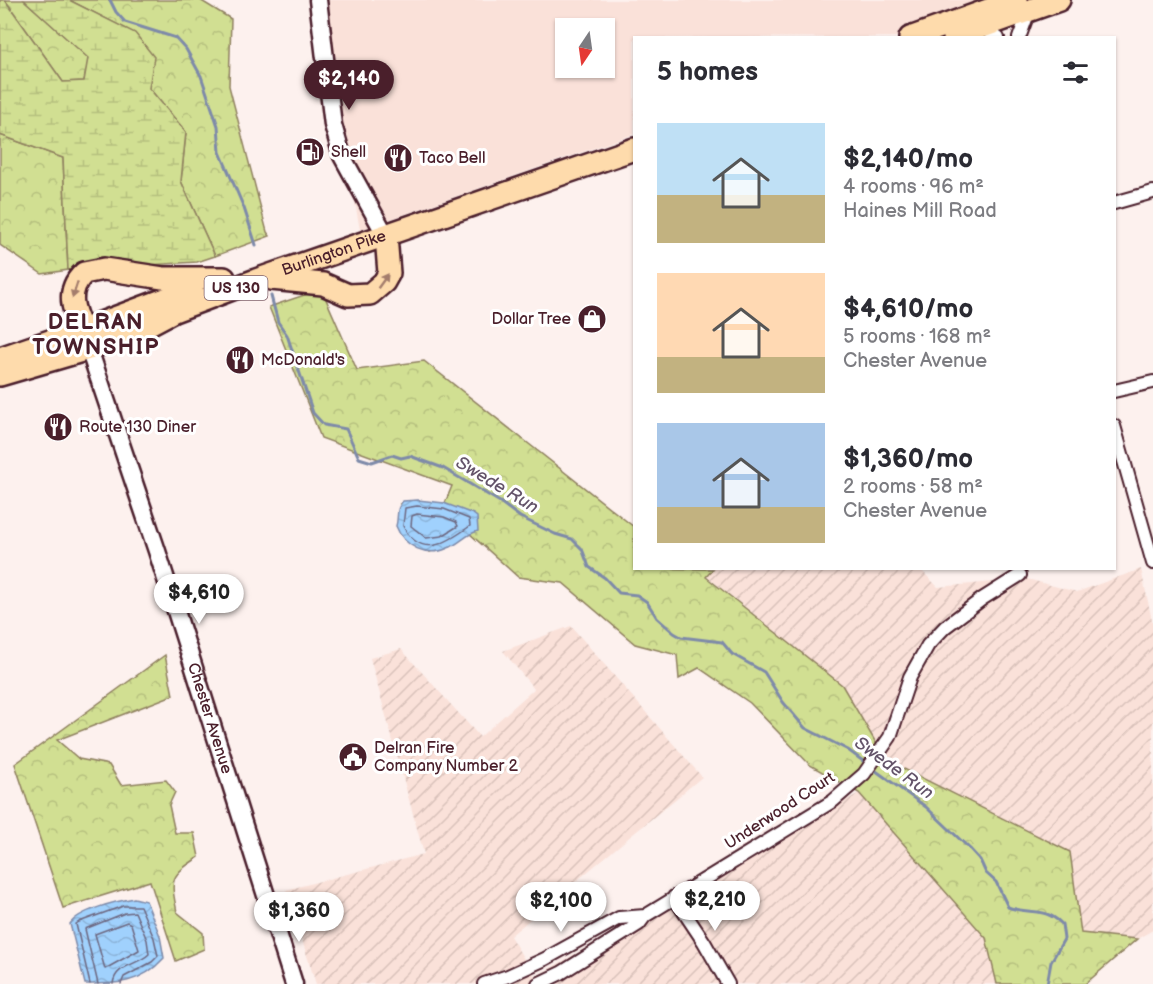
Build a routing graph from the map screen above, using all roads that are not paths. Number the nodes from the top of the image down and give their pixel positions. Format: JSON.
{"nodes":[{"id":1,"x":318,"y":0,"type":"edge"},
{"id":2,"x":1059,"y":0,"type":"edge"},
{"id":3,"x":1023,"y":5,"type":"edge"},
{"id":4,"x":978,"y":29,"type":"junction"},
{"id":5,"x":917,"y":36,"type":"edge"},
{"id":6,"x":959,"y":36,"type":"edge"},
{"id":7,"x":995,"y":36,"type":"edge"},
{"id":8,"x":1019,"y":36,"type":"edge"},
{"id":9,"x":633,"y":134,"type":"edge"},
{"id":10,"x":633,"y":149,"type":"edge"},
{"id":11,"x":1153,"y":192,"type":"edge"},
{"id":12,"x":1116,"y":202,"type":"edge"},
{"id":13,"x":382,"y":230,"type":"junction"},
{"id":14,"x":224,"y":278,"type":"junction"},
{"id":15,"x":262,"y":278,"type":"junction"},
{"id":16,"x":86,"y":340,"type":"junction"},
{"id":17,"x":0,"y":358,"type":"edge"},
{"id":18,"x":0,"y":375,"type":"edge"},
{"id":19,"x":1153,"y":382,"type":"edge"},
{"id":20,"x":1116,"y":391,"type":"edge"},
{"id":21,"x":1116,"y":433,"type":"edge"},
{"id":22,"x":1153,"y":563,"type":"edge"},
{"id":23,"x":1020,"y":575,"type":"dead end"},
{"id":24,"x":674,"y":897,"type":"junction"},
{"id":25,"x":645,"y":916,"type":"junction"},
{"id":26,"x":294,"y":984,"type":"edge"},
{"id":27,"x":484,"y":984,"type":"edge"},
{"id":28,"x":538,"y":984,"type":"edge"},
{"id":29,"x":728,"y":984,"type":"edge"}],
"edges":[{"from":1,"to":13,"type":"street"},
{"from":2,"to":3,"type":"highway"},
{"from":3,"to":4,"type":"highway"},
{"from":3,"to":5,"type":"highway"},
{"from":3,"to":8,"type":"street"},
{"from":4,"to":6,"type":"highway"},
{"from":4,"to":7,"type":"street"},
{"from":9,"to":13,"type":"highway","name":"Burlington Pike","number":"US 130"},
{"from":10,"to":13,"type":"highway","name":"Burlington Pike","number":"US 130"},
{"from":11,"to":12,"type":"street"},
{"from":13,"to":14,"type":"highway","name":"Burlington Pike","number":"US 130"},
{"from":13,"to":15,"type":"highway","name":"Burlington Pike","number":"US 130"},
{"from":15,"to":13,"type":"highway","one_way":true},
{"from":14,"to":16,"type":"highway","name":"Burlington Pike","number":"US 130"},
{"from":14,"to":16,"type":"highway","one_way":true},
{"from":15,"to":16,"type":"highway","name":"Burlington Pike","number":"US 130"},
{"from":16,"to":17,"type":"highway","name":"Burlington Pike","number":"US 130"},
{"from":16,"to":18,"type":"highway","name":"Burlington Pike","number":"US 130"},
{"from":16,"to":26,"type":"street","name":"Chester Avenue"},
{"from":19,"to":20,"type":"street"},
{"from":21,"to":22,"type":"street"},
{"from":23,"to":24,"type":"street","name":"Underwood Court"},
{"from":24,"to":25,"type":"street","name":"Underwood Court"},
{"from":24,"to":29,"type":"street"},
{"from":25,"to":27,"type":"street"},
{"from":25,"to":28,"type":"street","name":"Underwood Court"}]}
